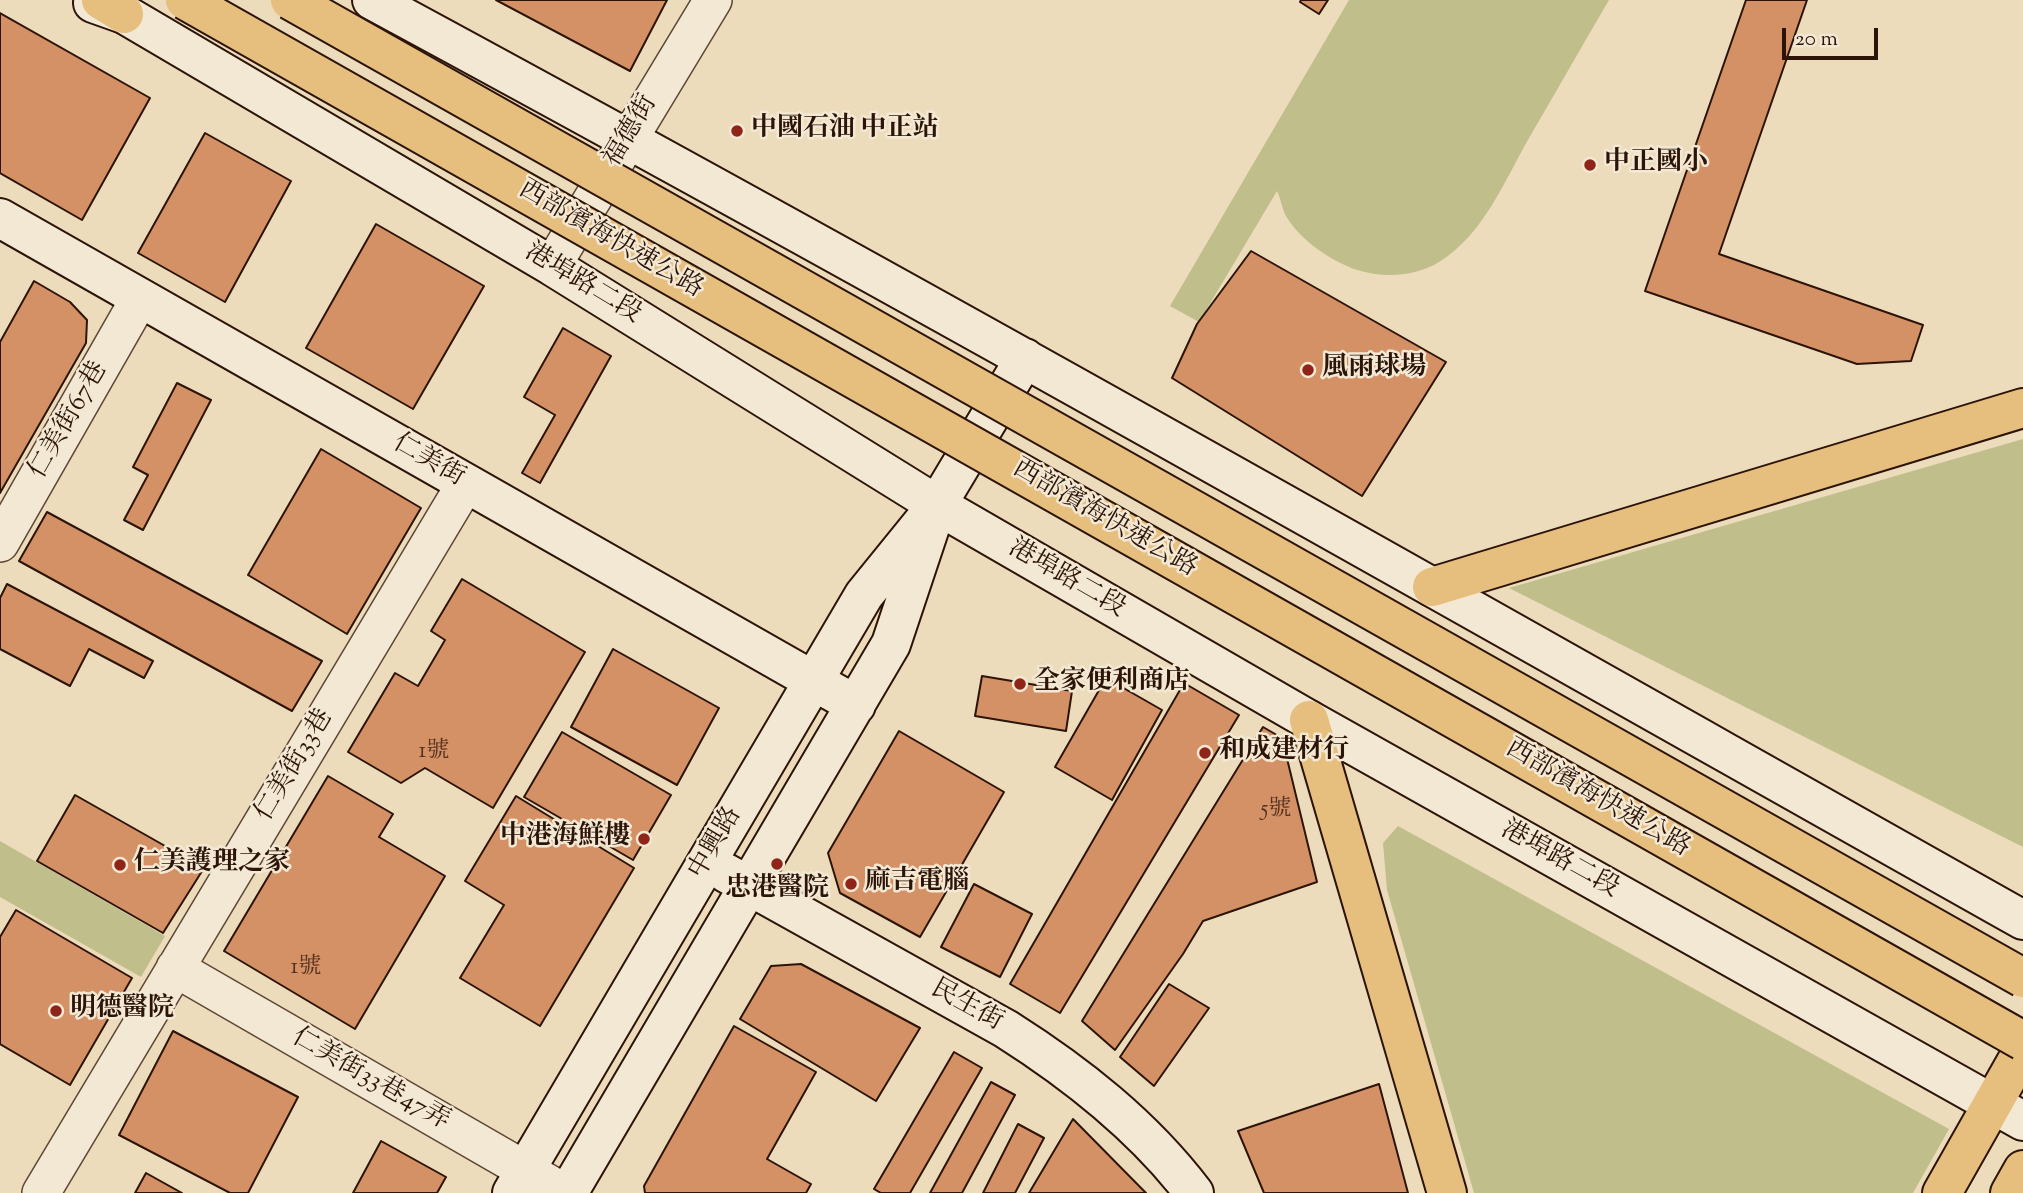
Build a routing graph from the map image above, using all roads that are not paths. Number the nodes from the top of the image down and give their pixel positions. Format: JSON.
{"nodes":[{"id":1,"x":84,"y":0,"type":"edge"},
{"id":2,"x":185,"y":0,"type":"edge"},
{"id":3,"x":290,"y":0,"type":"edge"},
{"id":4,"x":372,"y":0,"type":"edge"},
{"id":5,"x":713,"y":0,"type":"edge"},
{"id":6,"x":110,"y":5,"type":"edge"},
{"id":7,"x":628,"y":138,"type":"junction"},
{"id":8,"x":0,"y":219,"type":"edge"},
{"id":9,"x":552,"y":265,"type":"junction"},
{"id":10,"x":140,"y":298,"type":"junction"},
{"id":11,"x":1025,"y":358,"type":"junction"},
{"id":12,"x":2023,"y":408,"type":"edge"},
{"id":13,"x":466,"y":483,"type":"junction"},
{"id":14,"x":937,"y":505,"type":"junction"},
{"id":15,"x":0,"y":543,"type":"edge"},
{"id":16,"x":1432,"y":587,"type":"junction"},
{"id":17,"x":814,"y":681,"type":"junction"},
{"id":18,"x":856,"y":705,"type":"junction"},
{"id":19,"x":1310,"y":720,"type":"junction"},
{"id":20,"x":706,"y":863,"type":"junction"},
{"id":21,"x":749,"y":886,"type":"junction"},
{"id":22,"x":2023,"y":920,"type":"edge"},
{"id":23,"x":176,"y":968,"type":"junction"},
{"id":24,"x":2023,"y":978,"type":"edge"},
{"id":25,"x":2023,"y":1041,"type":"edge"},
{"id":26,"x":2023,"y":1051,"type":"edge"},
{"id":27,"x":2008,"y":1113,"type":"edge"},
{"id":28,"x":2023,"y":1170,"type":"edge"},
{"id":29,"x":519,"y":1182,"type":"edge"},
{"id":30,"x":41,"y":1193,"type":"edge"},
{"id":31,"x":567,"y":1193,"type":"edge"},
{"id":32,"x":1194,"y":1193,"type":"edge"},
{"id":33,"x":1447,"y":1193,"type":"edge"},
{"id":34,"x":1942,"y":1193,"type":"edge"},
{"id":35,"x":2010,"y":1193,"type":"edge"}],
"edges":[{"from":1,"to":6,"type":"street","name":"港埠路二段"},
{"from":2,"to":25,"type":"main road","name":"西部濱海快速公路","bridge":true},
{"from":3,"to":24,"type":"main road","name":"西部濱海快速公路","bridge":true},
{"from":4,"to":7,"type":"street"},
{"from":5,"to":7,"type":"street","name":"福德街"},
{"from":6,"to":9,"type":"street","name":"港埠路二段"},
{"from":7,"to":9,"type":"street","name":"福德街"},
{"from":7,"to":11,"type":"street"},
{"from":8,"to":10,"type":"street","name":"仁美街"},
{"from":9,"to":14,"type":"street","name":"港埠路二段"},
{"from":10,"to":13,"type":"street","name":"仁美街"},
{"from":10,"to":15,"type":"street","name":"仁美街67巷"},
{"from":11,"to":14,"type":"street","name":"中興路"},
{"from":11,"to":16,"type":"street"},
{"from":12,"to":16,"type":"main road"},
{"from":13,"to":17,"type":"street","name":"仁美街"},
{"from":13,"to":23,"type":"street","name":"仁美街33巷"},
{"from":14,"to":17,"type":"street","name":"中興路"},
{"from":14,"to":18,"type":"street","name":"中興路"},
{"from":14,"to":19,"type":"street","name":"港埠路二段"},
{"from":16,"to":22,"type":"street"},
{"from":17,"to":18,"type":"street","name":"仁美街"},
{"from":17,"to":20,"type":"street","name":"中興路"},
{"from":18,"to":21,"type":"street","name":"中興路"},
{"from":19,"to":27,"type":"street","name":"港埠路二段"},
{"from":19,"to":33,"type":"main road"},
{"from":20,"to":21,"type":"street","name":"民生街"},
{"from":20,"to":29,"type":"street","name":"中興路"},
{"from":21,"to":31,"type":"street","name":"中興路"},
{"from":21,"to":32,"type":"street","name":"民生街"},
{"from":23,"to":29,"type":"street","name":"仁美街33巷47弄"},
{"from":23,"to":30,"type":"street","name":"仁美街33巷"},
{"from":26,"to":27,"type":"main road"},
{"from":27,"to":34,"type":"main road"},
{"from":28,"to":35,"type":"main road"},
{"from":29,"to":31,"type":"street","name":"仁美街33巷47弄"}]}
